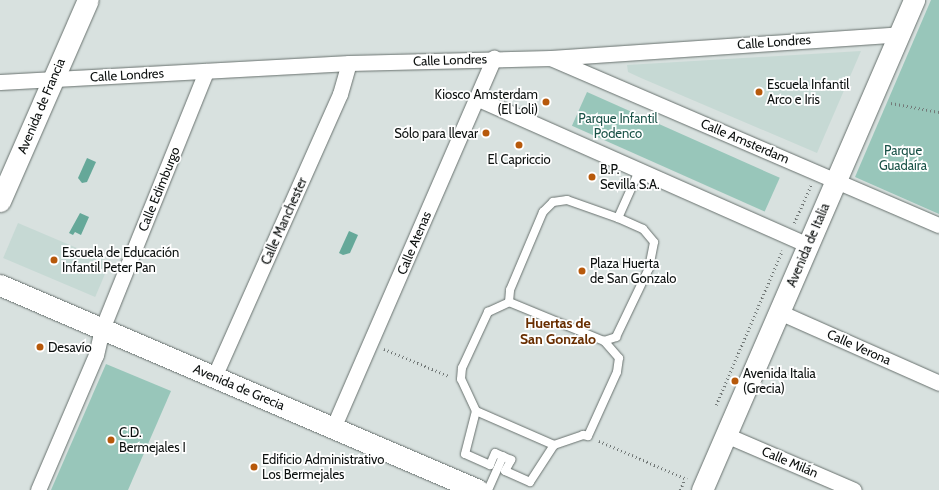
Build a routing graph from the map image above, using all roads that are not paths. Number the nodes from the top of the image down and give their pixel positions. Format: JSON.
{"nodes":[{"id":1,"x":914,"y":0,"type":"edge"},
{"id":2,"x":83,"y":4,"type":"edge"},
{"id":3,"x":900,"y":34,"type":"junction"},
{"id":4,"x":494,"y":58,"type":"junction"},
{"id":5,"x":551,"y":58,"type":"junction"},
{"id":6,"x":349,"y":63,"type":"junction"},
{"id":7,"x":206,"y":71,"type":"junction"},
{"id":8,"x":52,"y":79,"type":"junction"},
{"id":9,"x":0,"y":82,"type":"edge"},
{"id":10,"x":476,"y":98,"type":"junction"},
{"id":11,"x":639,"y":171,"type":"junction"},
{"id":12,"x":836,"y":180,"type":"junction"},
{"id":13,"x":0,"y":201,"type":"edge"},
{"id":14,"x":618,"y":218,"type":"junction"},
{"id":15,"x":939,"y":225,"type":"edge"},
{"id":16,"x":807,"y":246,"type":"junction"},
{"id":17,"x":0,"y":285,"type":"edge"},
{"id":18,"x":509,"y":302,"type":"junction"},
{"id":19,"x":779,"y":312,"type":"junction"},
{"id":20,"x":102,"y":330,"type":"junction"},
{"id":21,"x":604,"y":341,"type":"junction"},
{"id":22,"x":214,"y":377,"type":"junction"},
{"id":23,"x":939,"y":382,"type":"edge"},
{"id":24,"x":476,"y":411,"type":"junction"},
{"id":25,"x":333,"y":428,"type":"junction"},
{"id":26,"x":726,"y":435,"type":"junction"},
{"id":27,"x":554,"y":445,"type":"junction"},
{"id":28,"x":503,"y":456,"type":"junction"},
{"id":29,"x":697,"y":485,"type":"edge"},
{"id":30,"x":38,"y":490,"type":"edge"},
{"id":31,"x":478,"y":490,"type":"edge"},
{"id":32,"x":488,"y":490,"type":"edge"},
{"id":33,"x":854,"y":490,"type":"edge"}],
"edges":[{"from":1,"to":3,"type":"main road","name":"Avenida de Italia"},
{"from":2,"to":8,"type":"main road","name":"Avenida de Francia"},
{"from":3,"to":5,"type":"street","name":"Calle Londres"},
{"from":3,"to":12,"type":"main road","name":"Avenida de Italia"},
{"from":4,"to":5,"type":"street","name":"Calle Londres"},
{"from":4,"to":6,"type":"street","name":"Calle Londres"},
{"from":4,"to":10,"type":"street","name":"Calle Atenas"},
{"from":5,"to":12,"type":"street","name":"Calle Amsterdam"},
{"from":6,"to":7,"type":"street","name":"Calle Londres"},
{"from":6,"to":22,"type":"street","name":"Calle Manchester"},
{"from":7,"to":8,"type":"street","name":"Calle Londres"},
{"from":7,"to":20,"type":"street","name":"Calle Edimburgo"},
{"from":8,"to":9,"type":"street","name":"Calle Londres"},
{"from":8,"to":13,"type":"main road","name":"Avenida de Francia"},
{"from":10,"to":11,"type":"street"},
{"from":10,"to":25,"type":"street","name":"Calle Atenas"},
{"from":11,"to":14,"type":"lane"},
{"from":11,"to":16,"type":"street"},
{"from":12,"to":15,"type":"street","name":"Calle Amsterdam"},
{"from":12,"to":16,"type":"main road","name":"Avenida de Italia"},
{"from":14,"to":18,"type":"lane"},
{"from":14,"to":21,"type":"lane"},
{"from":16,"to":19,"type":"main road","name":"Avenida de Italia"},
{"from":17,"to":20,"type":"main road","name":"Avenida de Grecia"},
{"from":18,"to":21,"type":"lane"},
{"from":18,"to":24,"type":"lane"},
{"from":19,"to":23,"type":"street","name":"Calle Verona"},
{"from":19,"to":26,"type":"main road","name":"Avenida de Italia"},
{"from":20,"to":22,"type":"main road","name":"Avenida de Grecia"},
{"from":20,"to":30,"type":"street","name":"Calle Edimburgo"},
{"from":21,"to":27,"type":"lane"},
{"from":22,"to":25,"type":"main road","name":"Avenida de Grecia"},
{"from":24,"to":27,"type":"lane"},
{"from":24,"to":28,"type":"lane"},
{"from":25,"to":31,"type":"main road","name":"Avenida de Grecia"},
{"from":26,"to":29,"type":"main road","name":"Avenida de Italia"},
{"from":26,"to":33,"type":"street","name":"Calle Milán"},
{"from":27,"to":28,"type":"lane"},
{"from":28,"to":32,"type":"lane"}]}
